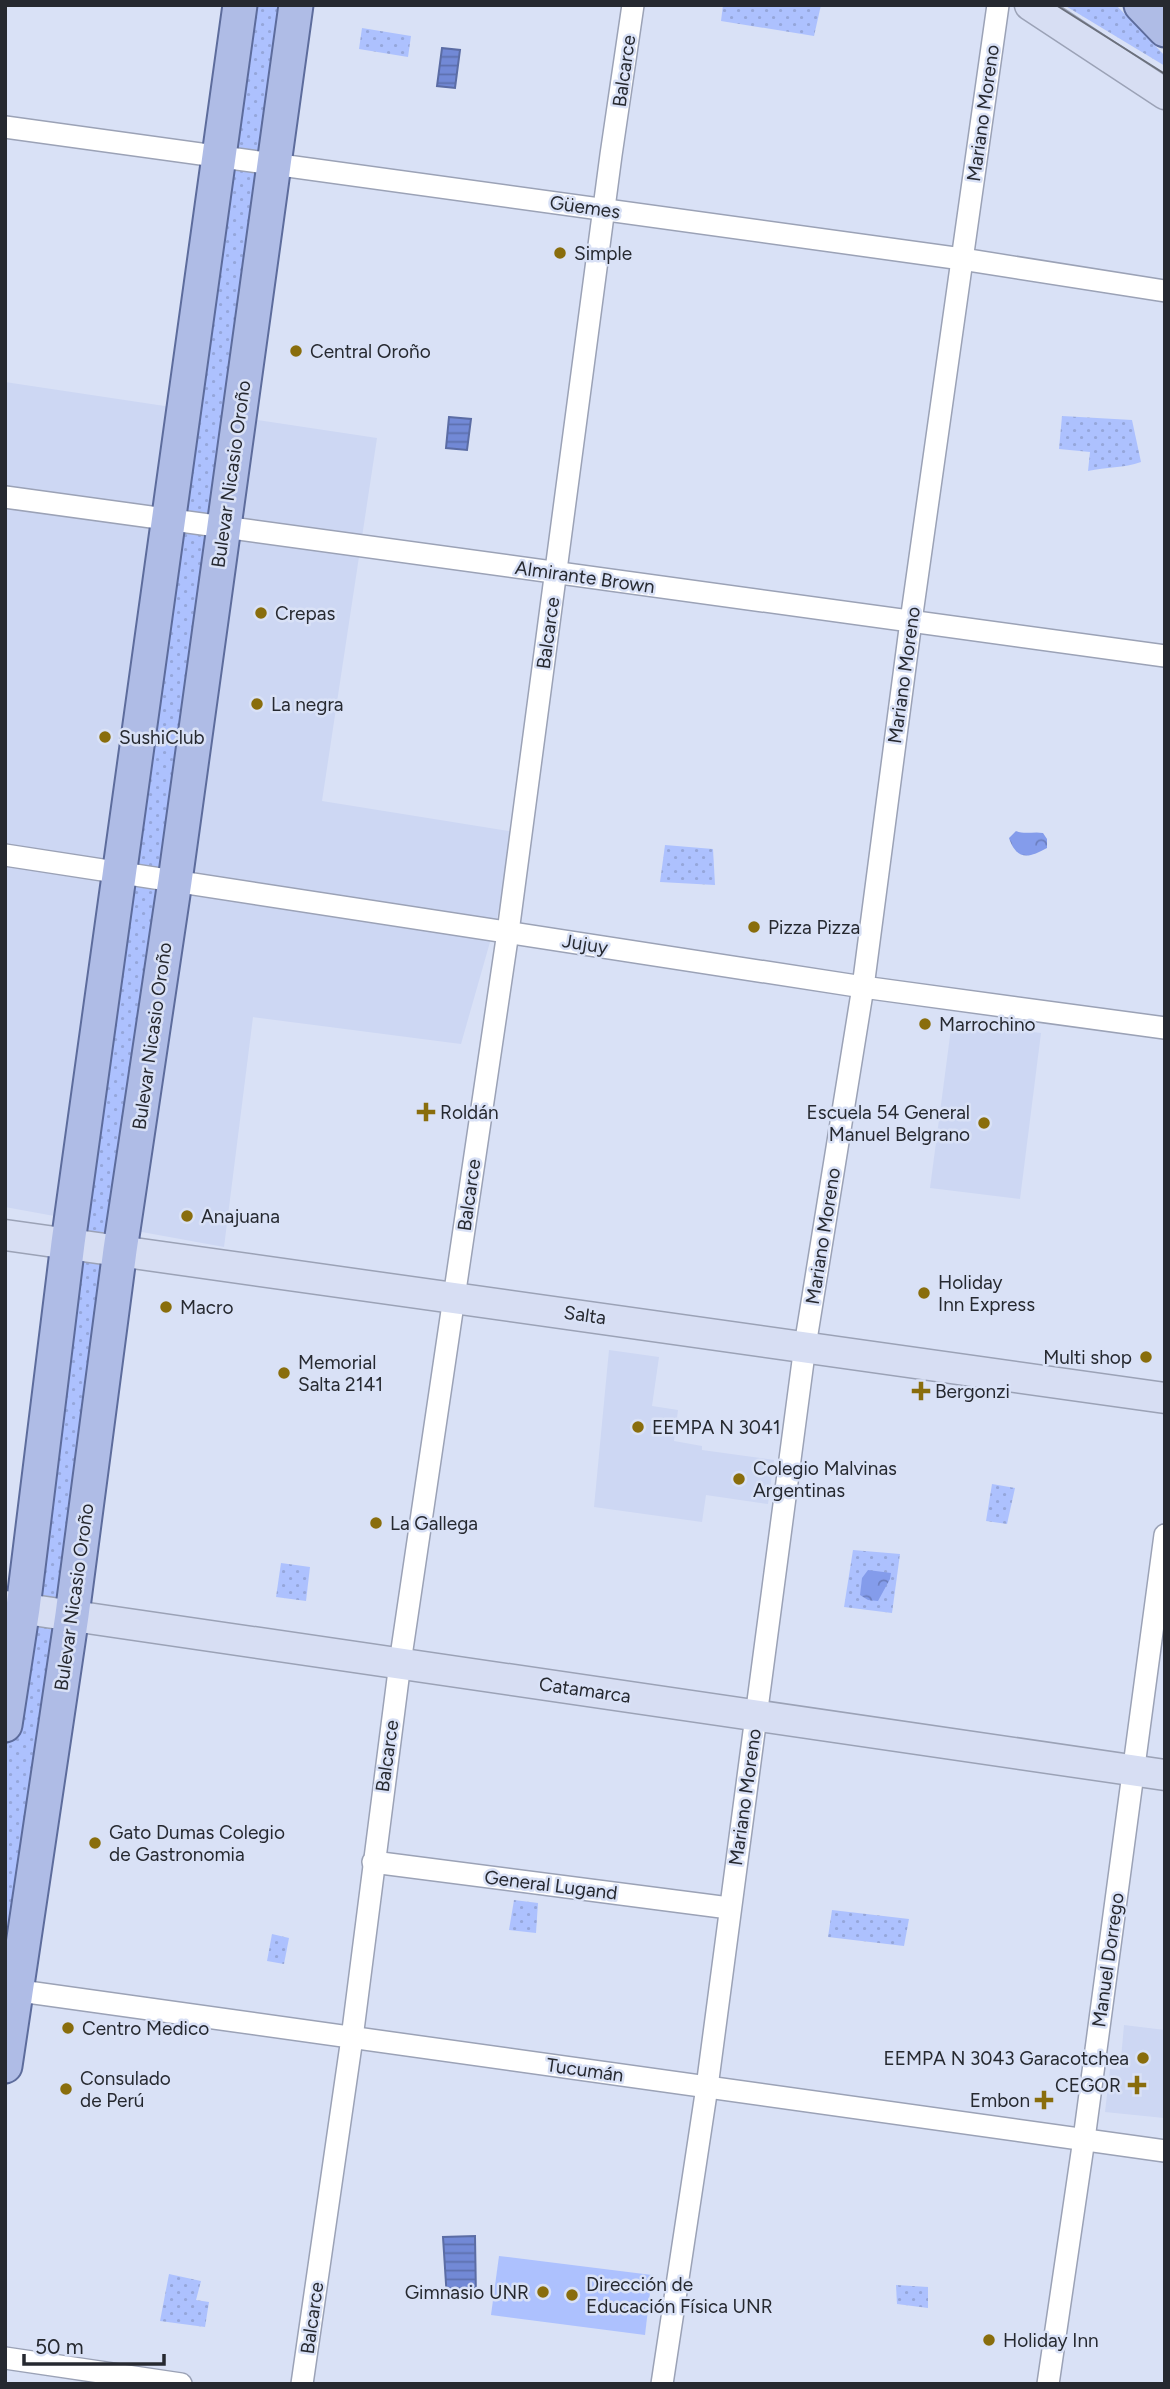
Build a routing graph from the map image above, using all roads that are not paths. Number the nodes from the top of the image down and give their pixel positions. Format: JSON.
{"nodes":[{"id":1,"x":240,"y":5,"type":"edge"},
{"id":2,"x":296,"y":5,"type":"edge"},
{"id":3,"x":633,"y":5,"type":"edge"},
{"id":4,"x":999,"y":5,"type":"edge"},
{"id":5,"x":1030,"y":5,"type":"edge"},
{"id":6,"x":1142,"y":5,"type":"edge"},
{"id":7,"x":1165,"y":30,"type":"edge"},
{"id":8,"x":1165,"y":94,"type":"edge"},
{"id":9,"x":5,"y":127,"type":"edge"},
{"id":10,"x":219,"y":157,"type":"junction"},
{"id":11,"x":274,"y":165,"type":"junction"},
{"id":12,"x":604,"y":209,"type":"junction"},
{"id":13,"x":962,"y":259,"type":"junction"},
{"id":14,"x":1165,"y":291,"type":"edge"},
{"id":15,"x":5,"y":497,"type":"edge"},
{"id":16,"x":169,"y":519,"type":"junction"},
{"id":17,"x":224,"y":527,"type":"junction"},
{"id":18,"x":556,"y":573,"type":"junction"},
{"id":19,"x":911,"y":621,"type":"junction"},
{"id":20,"x":1165,"y":656,"type":"edge"},
{"id":21,"x":5,"y":855,"type":"edge"},
{"id":22,"x":120,"y":872,"type":"junction"},
{"id":23,"x":175,"y":881,"type":"junction"},
{"id":24,"x":508,"y":932,"type":"junction"},
{"id":25,"x":863,"y":987,"type":"junction"},
{"id":26,"x":1165,"y":1028,"type":"edge"},
{"id":27,"x":5,"y":1235,"type":"edge"},
{"id":28,"x":68,"y":1243,"type":"junction"},
{"id":29,"x":120,"y":1250,"type":"junction"},
{"id":30,"x":454,"y":1297,"type":"junction"},
{"id":31,"x":806,"y":1346,"type":"junction"},
{"id":32,"x":1165,"y":1398,"type":"edge"},
{"id":33,"x":1165,"y":1535,"type":"edge"},
{"id":34,"x":14,"y":1607,"type":"edge"},
{"id":35,"x":72,"y":1615,"type":"junction"},
{"id":36,"x":400,"y":1663,"type":"junction"},
{"id":37,"x":756,"y":1715,"type":"junction"},
{"id":38,"x":5,"y":1725,"type":"edge"},
{"id":39,"x":1133,"y":1770,"type":"junction"},
{"id":40,"x":1165,"y":1775,"type":"edge"},
{"id":41,"x":373,"y":1862,"type":"junction"},
{"id":42,"x":729,"y":1908,"type":"junction"},
{"id":43,"x":11,"y":1990,"type":"edge"},
{"id":44,"x":352,"y":2038,"type":"junction"},
{"id":45,"x":5,"y":2066,"type":"edge"},
{"id":46,"x":707,"y":2087,"type":"junction"},
{"id":47,"x":1084,"y":2139,"type":"junction"},
{"id":48,"x":1165,"y":2151,"type":"edge"},
{"id":49,"x":5,"y":2358,"type":"edge"},
{"id":50,"x":181,"y":2384,"type":"edge"},
{"id":51,"x":302,"y":2384,"type":"edge"},
{"id":52,"x":662,"y":2384,"type":"edge"},
{"id":53,"x":1048,"y":2384,"type":"edge"}],
"edges":[{"from":1,"to":10,"type":"main road"},
{"from":2,"to":11,"type":"main road","name":"Bulevar Nicasio Oroño"},
{"from":3,"to":12,"type":"street","name":"Balcarce"},
{"from":4,"to":13,"type":"street","name":"Mariano Moreno"},
{"from":5,"to":8,"type":"main road"},
{"from":6,"to":7,"type":"main road"},
{"from":9,"to":10,"type":"street","name":"Güemes"},
{"from":10,"to":11,"type":"street","name":"Güemes"},
{"from":10,"to":16,"type":"main road"},
{"from":11,"to":12,"type":"street","name":"Güemes"},
{"from":11,"to":17,"type":"main road","name":"Bulevar Nicasio Oroño"},
{"from":12,"to":13,"type":"street","name":"Güemes"},
{"from":12,"to":18,"type":"street","name":"Balcarce"},
{"from":13,"to":14,"type":"street","name":"Güemes"},
{"from":13,"to":19,"type":"street","name":"Mariano Moreno"},
{"from":15,"to":16,"type":"street","name":"Almirante Brown"},
{"from":16,"to":17,"type":"street","name":"Almirante Brown"},
{"from":16,"to":22,"type":"main road"},
{"from":17,"to":18,"type":"street","name":"Almirante Brown"},
{"from":17,"to":23,"type":"main road","name":"Bulevar Nicasio Oroño"},
{"from":18,"to":19,"type":"street","name":"Almirante Brown"},
{"from":18,"to":24,"type":"street","name":"Balcarce"},
{"from":19,"to":20,"type":"street","name":"Almirante Brown"},
{"from":19,"to":25,"type":"street","name":"Mariano Moreno"},
{"from":21,"to":22,"type":"street","name":"Jujuy"},
{"from":22,"to":23,"type":"street","name":"Jujuy"},
{"from":22,"to":28,"type":"main road"},
{"from":23,"to":24,"type":"street","name":"Jujuy"},
{"from":23,"to":29,"type":"main road","name":"Bulevar Nicasio Oroño"},
{"from":24,"to":25,"type":"street","name":"Jujuy"},
{"from":24,"to":30,"type":"street","name":"Balcarce"},
{"from":25,"to":26,"type":"street","name":"Jujuy"},
{"from":25,"to":31,"type":"street","name":"Mariano Moreno"},
{"from":27,"to":28,"type":"main road","name":"Salta"},
{"from":28,"to":29,"type":"main road","name":"Salta"},
{"from":28,"to":34,"type":"main road"},
{"from":29,"to":30,"type":"main road","name":"Salta"},
{"from":29,"to":35,"type":"main road","name":"Bulevar Nicasio Oroño"},
{"from":30,"to":31,"type":"main road","name":"Salta"},
{"from":30,"to":36,"type":"street","name":"Balcarce"},
{"from":31,"to":32,"type":"main road","name":"Salta"},
{"from":31,"to":37,"type":"street","name":"Mariano Moreno"},
{"from":33,"to":39,"type":"street","name":"Manuel Dorrego"},
{"from":34,"to":35,"type":"main road","name":"Catamarca"},
{"from":34,"to":38,"type":"main road"},
{"from":35,"to":36,"type":"main road","name":"Catamarca"},
{"from":35,"to":43,"type":"main road","name":"Bulevar Nicasio Oroño"},
{"from":36,"to":37,"type":"main road","name":"Catamarca"},
{"from":36,"to":41,"type":"street","name":"Balcarce"},
{"from":37,"to":39,"type":"main road","name":"Catamarca"},
{"from":37,"to":42,"type":"street","name":"Mariano Moreno"},
{"from":39,"to":40,"type":"main road","name":"Catamarca"},
{"from":39,"to":47,"type":"street","name":"Manuel Dorrego"},
{"from":41,"to":42,"type":"street","name":"General Lugand"},
{"from":41,"to":44,"type":"street","name":"Balcarce"},
{"from":42,"to":46,"type":"street","name":"Mariano Moreno"},
{"from":43,"to":44,"type":"street","name":"Tucumán"},
{"from":43,"to":45,"type":"main road","name":"Bulevar Nicasio Oroño"},
{"from":44,"to":46,"type":"street","name":"Tucumán"},
{"from":44,"to":51,"type":"street","name":"Balcarce"},
{"from":46,"to":47,"type":"street","name":"Tucumán"},
{"from":46,"to":52,"type":"street","name":"Mariano Moreno"},
{"from":47,"to":48,"type":"street","name":"Tucumán"},
{"from":47,"to":53,"type":"street","name":"Manuel Dorrego"},
{"from":49,"to":50,"type":"street"}]}
